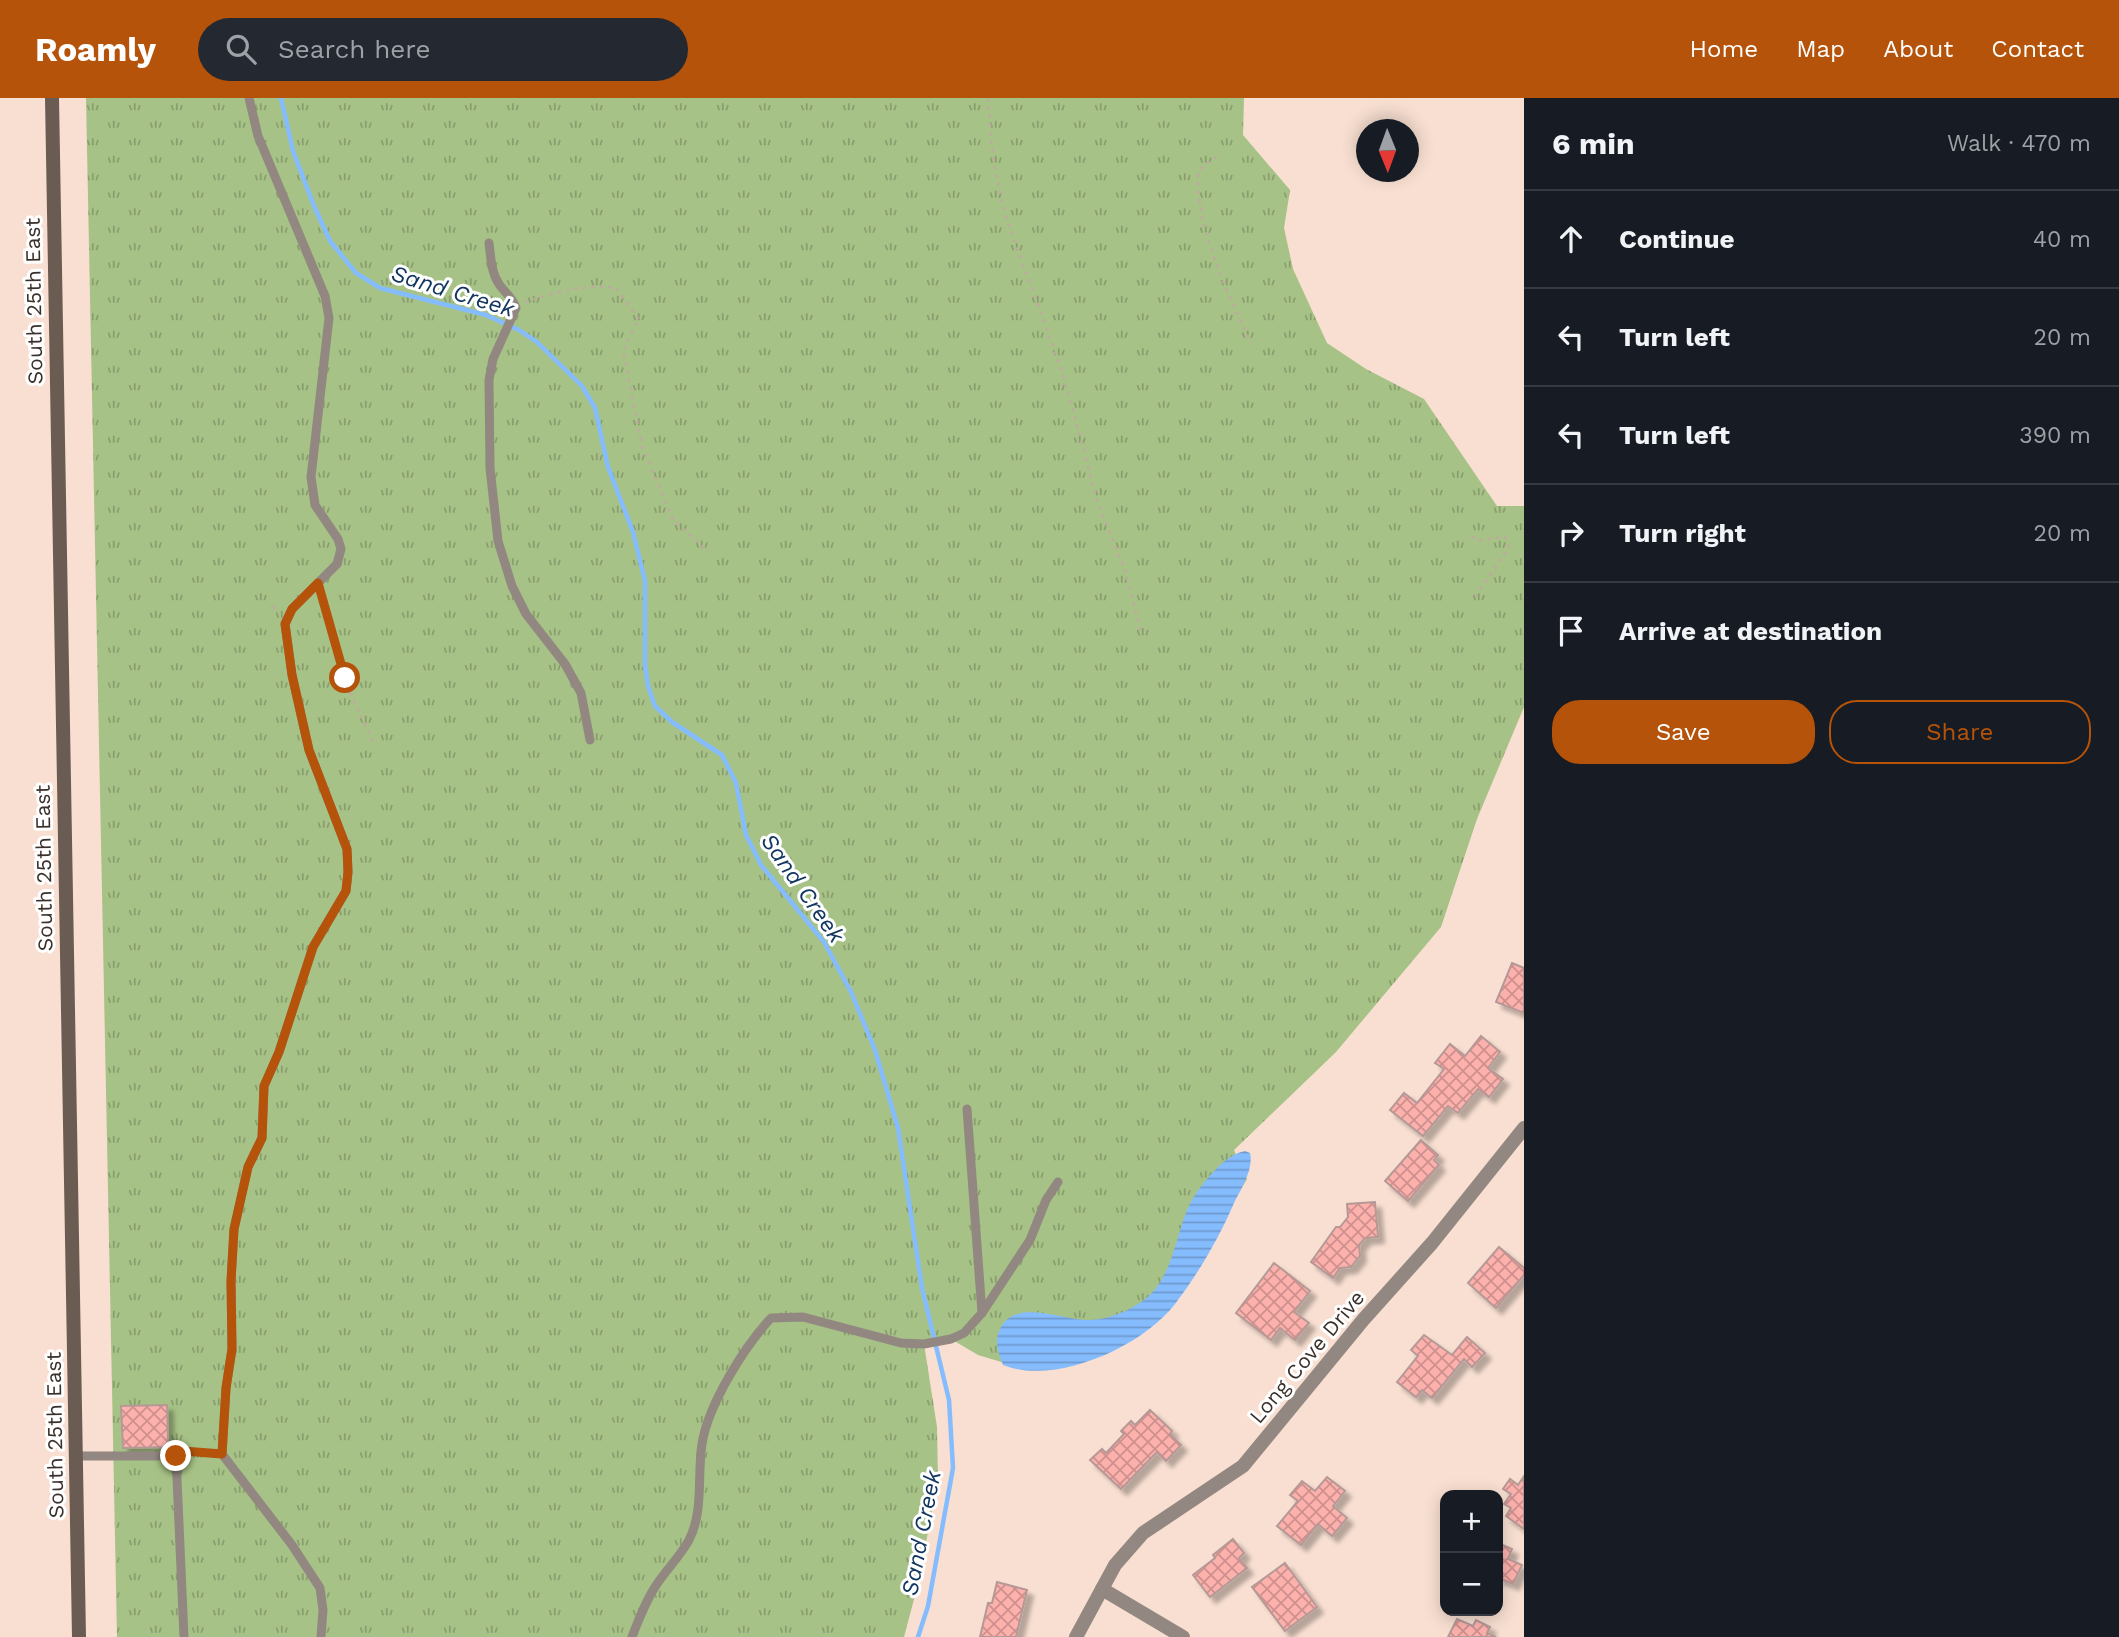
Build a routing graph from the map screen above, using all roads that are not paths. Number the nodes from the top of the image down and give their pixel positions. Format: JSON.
{"nodes":[{"id":1,"x":52,"y":98,"type":"edge"},
{"id":2,"x":249,"y":98,"type":"edge"},
{"id":3,"x":489,"y":243,"type":"dead end"},
{"id":4,"x":590,"y":740,"type":"dead end"},
{"id":5,"x":967,"y":1109,"type":"dead end"},
{"id":6,"x":1524,"y":1128,"type":"edge"},
{"id":7,"x":1058,"y":1182,"type":"dead end"},
{"id":8,"x":982,"y":1313,"type":"junction"},
{"id":9,"x":76,"y":1456,"type":"junction"},
{"id":10,"x":1102,"y":1589,"type":"junction"},
{"id":11,"x":79,"y":1637,"type":"edge"},
{"id":12,"x":184,"y":1637,"type":"edge"},
{"id":13,"x":321,"y":1637,"type":"edge"},
{"id":14,"x":632,"y":1637,"type":"edge"},
{"id":15,"x":1076,"y":1637,"type":"edge"},
{"id":16,"x":1182,"y":1637,"type":"edge"}],
"edges":[{"from":1,"to":9,"type":"main road","name":"South 25th East"},
{"from":2,"to":13,"type":"lane"},
{"from":3,"to":4,"type":"lane"},
{"from":5,"to":8,"type":"lane"},
{"from":6,"to":10,"type":"street","name":"Long Cove Drive"},
{"from":7,"to":8,"type":"lane"},
{"from":8,"to":14,"type":"lane"},
{"from":9,"to":11,"type":"main road","name":"South 25th East"},
{"from":9,"to":12,"type":"lane"},
{"from":10,"to":15,"type":"street","name":"Long Cove Drive"},
{"from":10,"to":16,"type":"street"}]}
